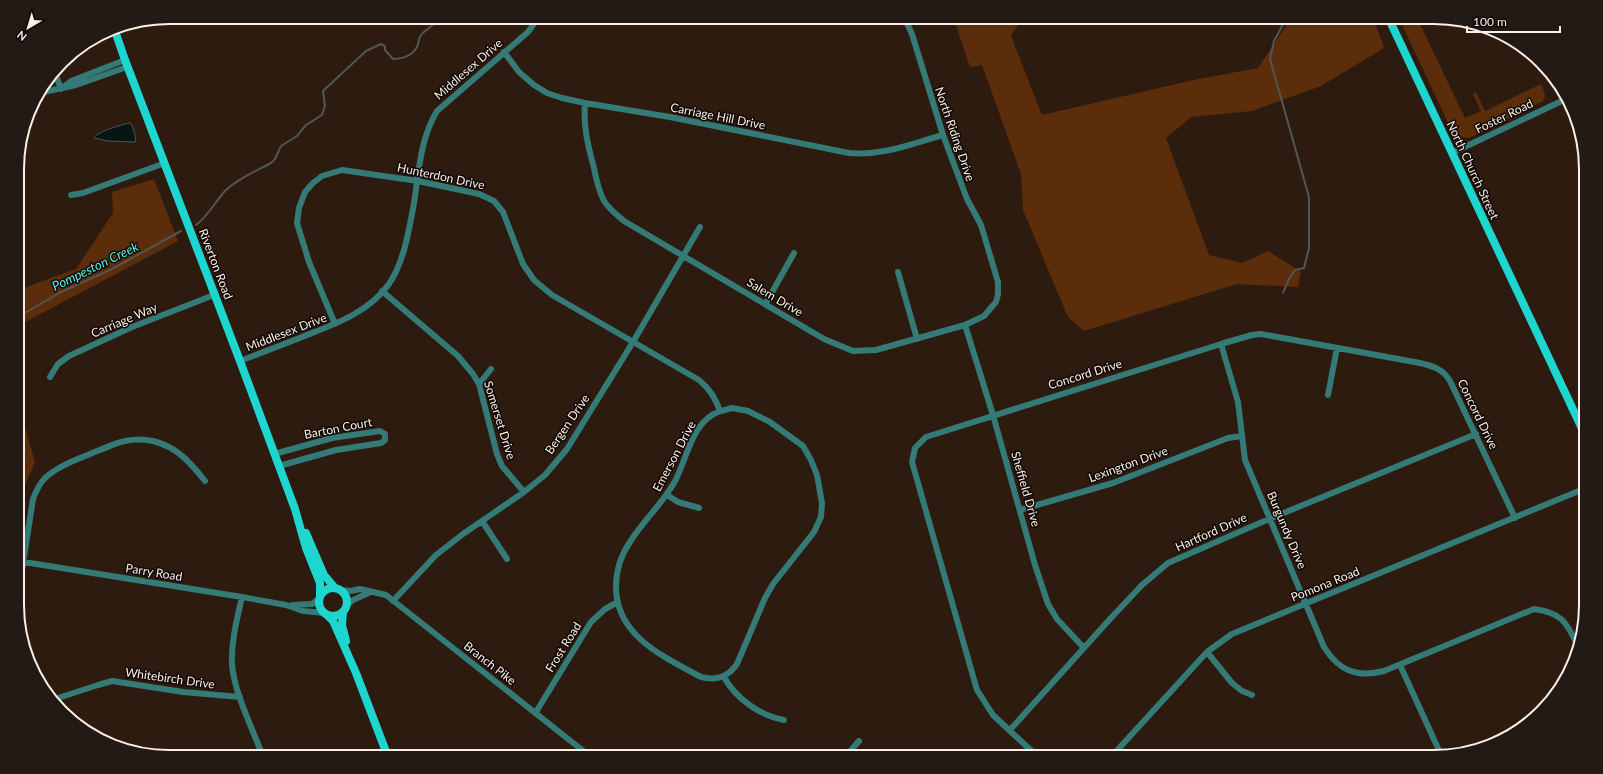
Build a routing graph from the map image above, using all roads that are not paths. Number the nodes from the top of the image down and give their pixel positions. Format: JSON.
{"nodes":[{"id":1,"x":534,"y":24,"type":"edge"},
{"id":2,"x":907,"y":24,"type":"edge"},
{"id":3,"x":1391,"y":24,"type":"edge"},
{"id":4,"x":116,"y":34,"type":"edge"},
{"id":5,"x":504,"y":52,"type":"junction"},
{"id":6,"x":126,"y":63,"type":"junction"},
{"id":7,"x":57,"y":77,"type":"edge"},
{"id":8,"x":61,"y":89,"type":"junction"},
{"id":9,"x":46,"y":92,"type":"edge"},
{"id":10,"x":1562,"y":101,"type":"edge"},
{"id":11,"x":585,"y":104,"type":"junction"},
{"id":12,"x":943,"y":135,"type":"junction"},
{"id":13,"x":1452,"y":153,"type":"junction"},
{"id":14,"x":165,"y":163,"type":"junction"},
{"id":15,"x":418,"y":181,"type":"junction"},
{"id":16,"x":71,"y":195,"type":"dead end"},
{"id":17,"x":700,"y":227,"type":"dead end"},
{"id":18,"x":794,"y":253,"type":"dead end"},
{"id":19,"x":684,"y":256,"type":"junction"},
{"id":20,"x":990,"y":256,"type":"joint"},
{"id":21,"x":898,"y":272,"type":"dead end"},
{"id":22,"x":382,"y":291,"type":"junction"},
{"id":23,"x":214,"y":295,"type":"junction"},
{"id":24,"x":766,"y":303,"type":"junction"},
{"id":25,"x":335,"y":324,"type":"junction"},
{"id":26,"x":965,"y":326,"type":"junction"},
{"id":27,"x":917,"y":339,"type":"junction"},
{"id":28,"x":633,"y":342,"type":"junction"},
{"id":29,"x":1220,"y":344,"type":"junction"},
{"id":30,"x":1337,"y":348,"type":"junction"},
{"id":31,"x":240,"y":361,"type":"junction"},
{"id":32,"x":491,"y":369,"type":"dead end"},
{"id":33,"x":50,"y":377,"type":"dead end"},
{"id":34,"x":479,"y":384,"type":"junction"},
{"id":35,"x":1328,"y":395,"type":"dead end"},
{"id":36,"x":720,"y":411,"type":"junction"},
{"id":37,"x":993,"y":415,"type":"junction"},
{"id":38,"x":1579,"y":416,"type":"edge"},
{"id":39,"x":1476,"y":434,"type":"junction"},
{"id":40,"x":1242,"y":436,"type":"junction"},
{"id":41,"x":274,"y":454,"type":"junction"},
{"id":42,"x":279,"y":466,"type":"junction"},
{"id":43,"x":204,"y":481,"type":"dead end"},
{"id":44,"x":1579,"y":491,"type":"edge"},
{"id":45,"x":524,"y":492,"type":"junction"},
{"id":46,"x":667,"y":495,"type":"junction"},
{"id":47,"x":699,"y":508,"type":"dead end"},
{"id":48,"x":295,"y":509,"type":"junction"},
{"id":49,"x":1020,"y":510,"type":"junction"},
{"id":50,"x":1269,"y":518,"type":"junction"},
{"id":51,"x":1515,"y":518,"type":"junction"},
{"id":52,"x":482,"y":521,"type":"junction"},
{"id":53,"x":24,"y":546,"type":"edge"},
{"id":54,"x":508,"y":558,"type":"dead end"},
{"id":55,"x":24,"y":562,"type":"edge"},
{"id":56,"x":338,"y":589,"type":"junction"},
{"id":57,"x":372,"y":591,"type":"junction"},
{"id":58,"x":320,"y":597,"type":"junction"},
{"id":59,"x":242,"y":598,"type":"junction"},
{"id":60,"x":393,"y":601,"type":"junction"},
{"id":61,"x":618,"y":602,"type":"junction"},
{"id":62,"x":1306,"y":603,"type":"junction"},
{"id":63,"x":286,"y":605,"type":"junction"},
{"id":64,"x":344,"y":609,"type":"junction"},
{"id":65,"x":326,"y":614,"type":"junction"},
{"id":66,"x":1575,"y":639,"type":"edge"},
{"id":67,"x":1084,"y":648,"type":"junction"},
{"id":68,"x":1207,"y":652,"type":"junction"},
{"id":69,"x":1400,"y":665,"type":"junction"},
{"id":70,"x":356,"y":673,"type":"junction"},
{"id":71,"x":724,"y":677,"type":"junction"},
{"id":72,"x":1252,"y":695,"type":"dead end"},
{"id":73,"x":240,"y":697,"type":"junction"},
{"id":74,"x":58,"y":698,"type":"edge"},
{"id":75,"x":536,"y":712,"type":"junction"},
{"id":76,"x":784,"y":720,"type":"dead end"},
{"id":77,"x":1010,"y":730,"type":"junction"},
{"id":78,"x":859,"y":741,"type":"dead end"},
{"id":79,"x":260,"y":750,"type":"edge"},
{"id":80,"x":385,"y":750,"type":"edge"},
{"id":81,"x":582,"y":750,"type":"edge"},
{"id":82,"x":851,"y":750,"type":"edge"},
{"id":83,"x":1031,"y":750,"type":"edge"},
{"id":84,"x":1117,"y":750,"type":"edge"},
{"id":85,"x":1439,"y":750,"type":"edge"}],
"edges":[{"from":1,"to":5,"type":"street","name":"Middlesex Drive"},
{"from":2,"to":12,"type":"street","name":"North Riding Drive"},
{"from":3,"to":13,"type":"main road","name":"North Church Street"},
{"from":4,"to":6,"type":"main road","name":"Riverton Road"},
{"from":5,"to":11,"type":"street","name":"Carriage Hill Drive"},
{"from":5,"to":15,"type":"street","name":"Middlesex Drive"},
{"from":6,"to":8,"type":"street"},
{"from":6,"to":14,"type":"main road","name":"Riverton Road"},
{"from":7,"to":8,"type":"street"},
{"from":8,"to":9,"type":"street"},
{"from":10,"to":13,"type":"street","name":"Foster Road"},
{"from":11,"to":12,"type":"street","name":"Carriage Hill Drive"},
{"from":11,"to":19,"type":"street","name":"Salem Drive"},
{"from":12,"to":20,"type":"street","name":"North Riding Drive"},
{"from":13,"to":38,"type":"main road","name":"North Church Street"},
{"from":14,"to":16,"type":"street"},
{"from":14,"to":23,"type":"main road","name":"Riverton Road"},
{"from":15,"to":22,"type":"street","name":"Middlesex Drive"},
{"from":15,"to":25,"type":"street","name":"Hunterdon Drive"},
{"from":15,"to":28,"type":"street","name":"Hunterdon Drive"},
{"from":17,"to":19,"type":"street","name":"Bergen Drive"},
{"from":18,"to":24,"type":"street"},
{"from":19,"to":24,"type":"street","name":"Salem Drive"},
{"from":19,"to":28,"type":"street","name":"Bergen Drive"},
{"from":20,"to":26,"type":"street","name":"Salem Drive"},
{"from":21,"to":27,"type":"street"},
{"from":22,"to":25,"type":"street","name":"Middlesex Drive"},
{"from":22,"to":34,"type":"street","name":"Somerset Drive"},
{"from":23,"to":31,"type":"main road","name":"Riverton Road"},
{"from":23,"to":33,"type":"street","name":"Carriage Way"},
{"from":24,"to":27,"type":"street","name":"Salem Drive"},
{"from":25,"to":31,"type":"street","name":"Middlesex Drive"},
{"from":26,"to":27,"type":"street","name":"Salem Drive"},
{"from":26,"to":37,"type":"street","name":"Sheffield Drive"},
{"from":28,"to":36,"type":"street","name":"Hunterdon Drive"},
{"from":28,"to":45,"type":"street","name":"Bergen Drive"},
{"from":29,"to":30,"type":"street","name":"Concord Drive"},
{"from":29,"to":37,"type":"street","name":"Concord Drive"},
{"from":29,"to":40,"type":"street","name":"Burgundy Drive"},
{"from":30,"to":35,"type":"street"},
{"from":30,"to":39,"type":"street","name":"Concord Drive"},
{"from":31,"to":41,"type":"main road","name":"Riverton Road"},
{"from":32,"to":34,"type":"street"},
{"from":34,"to":45,"type":"street","name":"Somerset Drive"},
{"from":36,"to":46,"type":"street","name":"Emerson Drive"},
{"from":36,"to":71,"type":"street","name":"Emerson Drive"},
{"from":37,"to":49,"type":"street","name":"Sheffield Drive"},
{"from":37,"to":77,"type":"street","name":"Concord Drive"},
{"from":39,"to":50,"type":"street","name":"Hartford Drive"},
{"from":39,"to":51,"type":"street","name":"Concord Drive"},
{"from":40,"to":49,"type":"street","name":"Lexington Drive"},
{"from":40,"to":50,"type":"street","name":"Burgundy Drive"},
{"from":41,"to":42,"type":"main road","name":"Riverton Road"},
{"from":41,"to":42,"type":"street","name":"Barton Court"},
{"from":42,"to":48,"type":"main road","name":"Riverton Road"},
{"from":43,"to":53,"type":"street"},
{"from":44,"to":51,"type":"street","name":"Pomona Road"},
{"from":45,"to":52,"type":"street","name":"Bergen Drive"},
{"from":46,"to":47,"type":"street"},
{"from":46,"to":61,"type":"street","name":"Emerson Drive"},
{"from":48,"to":56,"type":"main road","name":"Riverton Road"},
{"from":48,"to":58,"type":"main road","name":"Riverton Road"},
{"from":49,"to":67,"type":"street","name":"Sheffield Drive"},
{"from":50,"to":62,"type":"street","name":"Burgundy Drive"},
{"from":50,"to":67,"type":"street","name":"Hartford Drive"},
{"from":51,"to":62,"type":"street","name":"Pomona Road"},
{"from":52,"to":54,"type":"street"},
{"from":52,"to":60,"type":"street","name":"Bergen Drive"},
{"from":55,"to":59,"type":"street","name":"Parry Road"},
{"from":56,"to":57,"type":"street","name":"Branch Pike"},
{"from":56,"to":58,"type":"main road"},
{"from":56,"to":64,"type":"main road"},
{"from":57,"to":60,"type":"street","name":"Branch Pike"},
{"from":57,"to":64,"type":"street"},
{"from":58,"to":63,"type":"street","name":"Parry Road"},
{"from":58,"to":65,"type":"main road"},
{"from":59,"to":63,"type":"street","name":"Parry Road"},
{"from":59,"to":73,"type":"street"},
{"from":60,"to":75,"type":"street","name":"Branch Pike"},
{"from":61,"to":71,"type":"street","name":"Emerson Drive"},
{"from":61,"to":75,"type":"street","name":"Frost Road"},
{"from":62,"to":68,"type":"street","name":"Pomona Road"},
{"from":62,"to":69,"type":"street","name":"Burgundy Drive"},
{"from":63,"to":65,"type":"street","name":"Parry Road"},
{"from":64,"to":65,"type":"main road"},
{"from":64,"to":70,"type":"main road"},
{"from":65,"to":70,"type":"main road"},
{"from":66,"to":69,"type":"street","name":"Burgundy Drive"},
{"from":67,"to":77,"type":"street","name":"Hartford Drive"},
{"from":68,"to":72,"type":"street"},
{"from":68,"to":84,"type":"street","name":"Pomona Road"},
{"from":69,"to":85,"type":"street"},
{"from":70,"to":80,"type":"main road"},
{"from":71,"to":76,"type":"street"},
{"from":73,"to":74,"type":"street","name":"Whitebirch Drive"},
{"from":73,"to":79,"type":"street"},
{"from":75,"to":81,"type":"street","name":"Branch Pike"},
{"from":77,"to":83,"type":"street","name":"Concord Drive"},
{"from":78,"to":82,"type":"street"}]}
